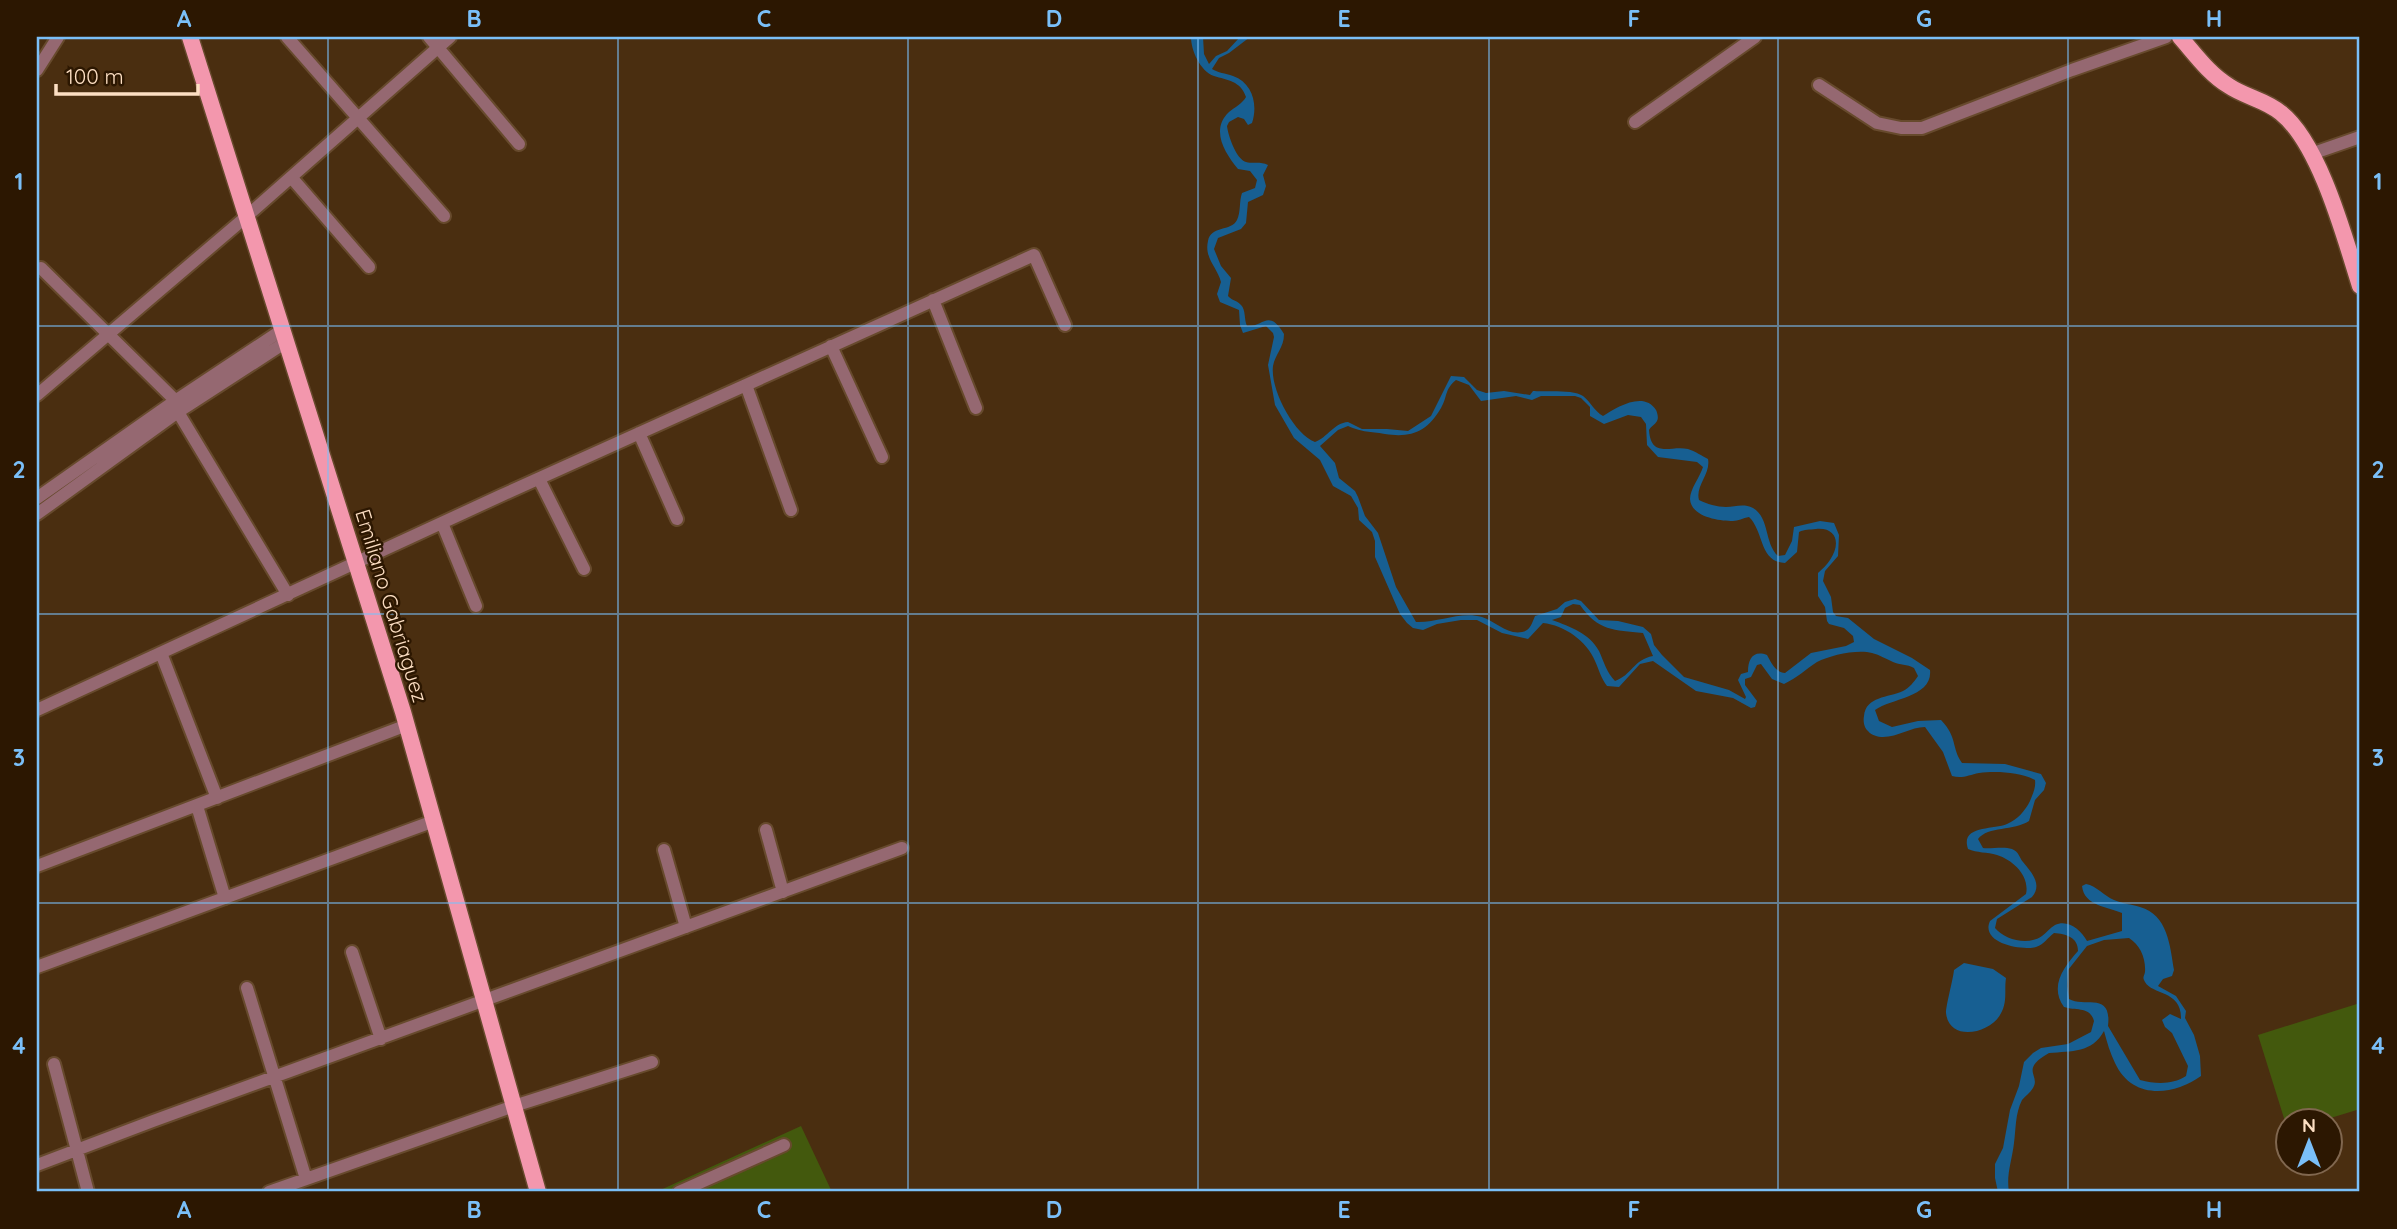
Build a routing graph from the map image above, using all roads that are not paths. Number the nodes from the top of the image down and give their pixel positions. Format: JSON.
{"nodes":[{"id":1,"x":58,"y":37,"type":"edge"},
{"id":2,"x":190,"y":37,"type":"edge"},
{"id":3,"x":287,"y":37,"type":"edge"},
{"id":4,"x":429,"y":37,"type":"edge"},
{"id":5,"x":450,"y":37,"type":"edge"},
{"id":6,"x":1755,"y":37,"type":"edge"},
{"id":7,"x":2166,"y":37,"type":"edge"},
{"id":8,"x":2180,"y":37,"type":"edge"},
{"id":9,"x":439,"y":47,"type":"junction"},
{"id":10,"x":37,"y":70,"type":"edge"},
{"id":11,"x":1819,"y":85,"type":"dead end"},
{"id":12,"x":359,"y":117,"type":"junction"},
{"id":13,"x":1635,"y":122,"type":"dead end"},
{"id":14,"x":2360,"y":137,"type":"edge"},
{"id":15,"x":519,"y":144,"type":"dead end"},
{"id":16,"x":2311,"y":154,"type":"junction"},
{"id":17,"x":291,"y":177,"type":"junction"},
{"id":18,"x":247,"y":216,"type":"junction"},
{"id":19,"x":444,"y":216,"type":"dead end"},
{"id":20,"x":369,"y":267,"type":"dead end"},
{"id":21,"x":41,"y":268,"type":"dead end"},
{"id":22,"x":2360,"y":286,"type":"edge"},
{"id":23,"x":933,"y":300,"type":"junction"},
{"id":24,"x":1065,"y":326,"type":"dead end"},
{"id":25,"x":108,"y":334,"type":"junction"},
{"id":26,"x":284,"y":336,"type":"junction"},
{"id":27,"x":831,"y":346,"type":"junction"},
{"id":28,"x":746,"y":385,"type":"junction"},
{"id":29,"x":37,"y":395,"type":"edge"},
{"id":30,"x":179,"y":407,"type":"junction"},
{"id":31,"x":976,"y":408,"type":"dead end"},
{"id":32,"x":639,"y":433,"type":"junction"},
{"id":33,"x":882,"y":457,"type":"dead end"},
{"id":34,"x":539,"y":479,"type":"junction"},
{"id":35,"x":37,"y":498,"type":"edge"},
{"id":36,"x":790,"y":510,"type":"dead end"},
{"id":37,"x":37,"y":514,"type":"edge"},
{"id":38,"x":677,"y":519,"type":"dead end"},
{"id":39,"x":442,"y":523,"type":"junction"},
{"id":40,"x":356,"y":563,"type":"junction"},
{"id":41,"x":584,"y":569,"type":"dead end"},
{"id":42,"x":288,"y":595,"type":"junction"},
{"id":43,"x":476,"y":606,"type":"dead end"},
{"id":44,"x":161,"y":653,"type":"junction"},
{"id":45,"x":37,"y":710,"type":"edge"},
{"id":46,"x":407,"y":725,"type":"junction"},
{"id":47,"x":217,"y":798,"type":"junction"},
{"id":48,"x":197,"y":806,"type":"junction"},
{"id":49,"x":434,"y":821,"type":"junction"},
{"id":50,"x":765,"y":830,"type":"dead end"},
{"id":51,"x":902,"y":848,"type":"dead end"},
{"id":52,"x":664,"y":850,"type":"dead end"},
{"id":53,"x":37,"y":866,"type":"edge"},
{"id":54,"x":783,"y":892,"type":"junction"},
{"id":55,"x":225,"y":898,"type":"junction"},
{"id":56,"x":686,"y":927,"type":"junction"},
{"id":57,"x":352,"y":952,"type":"dead end"},
{"id":58,"x":37,"y":967,"type":"edge"},
{"id":59,"x":247,"y":988,"type":"dead end"},
{"id":60,"x":485,"y":1002,"type":"junction"},
{"id":61,"x":380,"y":1039,"type":"junction"},
{"id":62,"x":652,"y":1062,"type":"dead end"},
{"id":63,"x":54,"y":1065,"type":"dead end"},
{"id":64,"x":276,"y":1076,"type":"junction"},
{"id":65,"x":514,"y":1106,"type":"junction"},
{"id":66,"x":784,"y":1146,"type":"dead end"},
{"id":67,"x":77,"y":1150,"type":"junction"},
{"id":68,"x":37,"y":1165,"type":"edge"},
{"id":69,"x":306,"y":1179,"type":"junction"},
{"id":70,"x":88,"y":1192,"type":"edge"},
{"id":71,"x":269,"y":1192,"type":"edge"},
{"id":72,"x":538,"y":1192,"type":"edge"},
{"id":73,"x":679,"y":1192,"type":"edge"}],
"edges":[{"from":1,"to":10,"type":"street"},
{"from":2,"to":18,"type":"main road","name":"Emiliano Gabriaguez"},
{"from":3,"to":12,"type":"street"},
{"from":4,"to":9,"type":"street"},
{"from":5,"to":9,"type":"street"},
{"from":6,"to":13,"type":"street"},
{"from":7,"to":11,"type":"street"},
{"from":8,"to":16,"type":"main road"},
{"from":9,"to":12,"type":"street"},
{"from":9,"to":15,"type":"street"},
{"from":12,"to":17,"type":"street"},
{"from":12,"to":19,"type":"street"},
{"from":14,"to":16,"type":"street"},
{"from":16,"to":22,"type":"main road"},
{"from":17,"to":18,"type":"street"},
{"from":17,"to":20,"type":"street"},
{"from":18,"to":25,"type":"street"},
{"from":18,"to":26,"type":"main road","name":"Emiliano Gabriaguez"},
{"from":21,"to":25,"type":"street"},
{"from":23,"to":24,"type":"street"},
{"from":23,"to":27,"type":"street"},
{"from":23,"to":31,"type":"street"},
{"from":25,"to":29,"type":"street"},
{"from":25,"to":30,"type":"street"},
{"from":26,"to":30,"type":"street"},
{"from":26,"to":40,"type":"main road","name":"Emiliano Gabriaguez"},
{"from":27,"to":28,"type":"street"},
{"from":27,"to":33,"type":"street"},
{"from":28,"to":32,"type":"street"},
{"from":28,"to":36,"type":"street"},
{"from":30,"to":35,"type":"street"},
{"from":30,"to":37,"type":"street"},
{"from":30,"to":42,"type":"street"},
{"from":32,"to":34,"type":"street"},
{"from":32,"to":38,"type":"street"},
{"from":34,"to":39,"type":"street"},
{"from":34,"to":41,"type":"street"},
{"from":39,"to":40,"type":"street"},
{"from":39,"to":43,"type":"street"},
{"from":40,"to":42,"type":"street"},
{"from":40,"to":46,"type":"main road","name":"Emiliano Gabriaguez"},
{"from":42,"to":44,"type":"street"},
{"from":44,"to":45,"type":"street"},
{"from":44,"to":47,"type":"street"},
{"from":46,"to":47,"type":"street"},
{"from":46,"to":49,"type":"main road","name":"Emiliano Gabriaguez"},
{"from":47,"to":48,"type":"street"},
{"from":48,"to":53,"type":"street"},
{"from":48,"to":55,"type":"street"},
{"from":49,"to":55,"type":"street"},
{"from":49,"to":60,"type":"main road","name":"Emiliano Gabriaguez"},
{"from":50,"to":54,"type":"street"},
{"from":51,"to":54,"type":"street"},
{"from":52,"to":56,"type":"street"},
{"from":54,"to":56,"type":"street"},
{"from":55,"to":58,"type":"street"},
{"from":56,"to":60,"type":"street"},
{"from":57,"to":61,"type":"street"},
{"from":59,"to":64,"type":"street"},
{"from":60,"to":61,"type":"street"},
{"from":60,"to":65,"type":"main road","name":"Emiliano Gabriaguez"},
{"from":61,"to":64,"type":"street"},
{"from":62,"to":65,"type":"street"},
{"from":63,"to":67,"type":"street"},
{"from":64,"to":67,"type":"street"},
{"from":64,"to":69,"type":"street"},
{"from":65,"to":69,"type":"street"},
{"from":65,"to":72,"type":"main road","name":"Emiliano Gabriaguez"},
{"from":66,"to":73,"type":"street"},
{"from":67,"to":68,"type":"street"},
{"from":67,"to":70,"type":"street"},
{"from":69,"to":71,"type":"street"}]}
